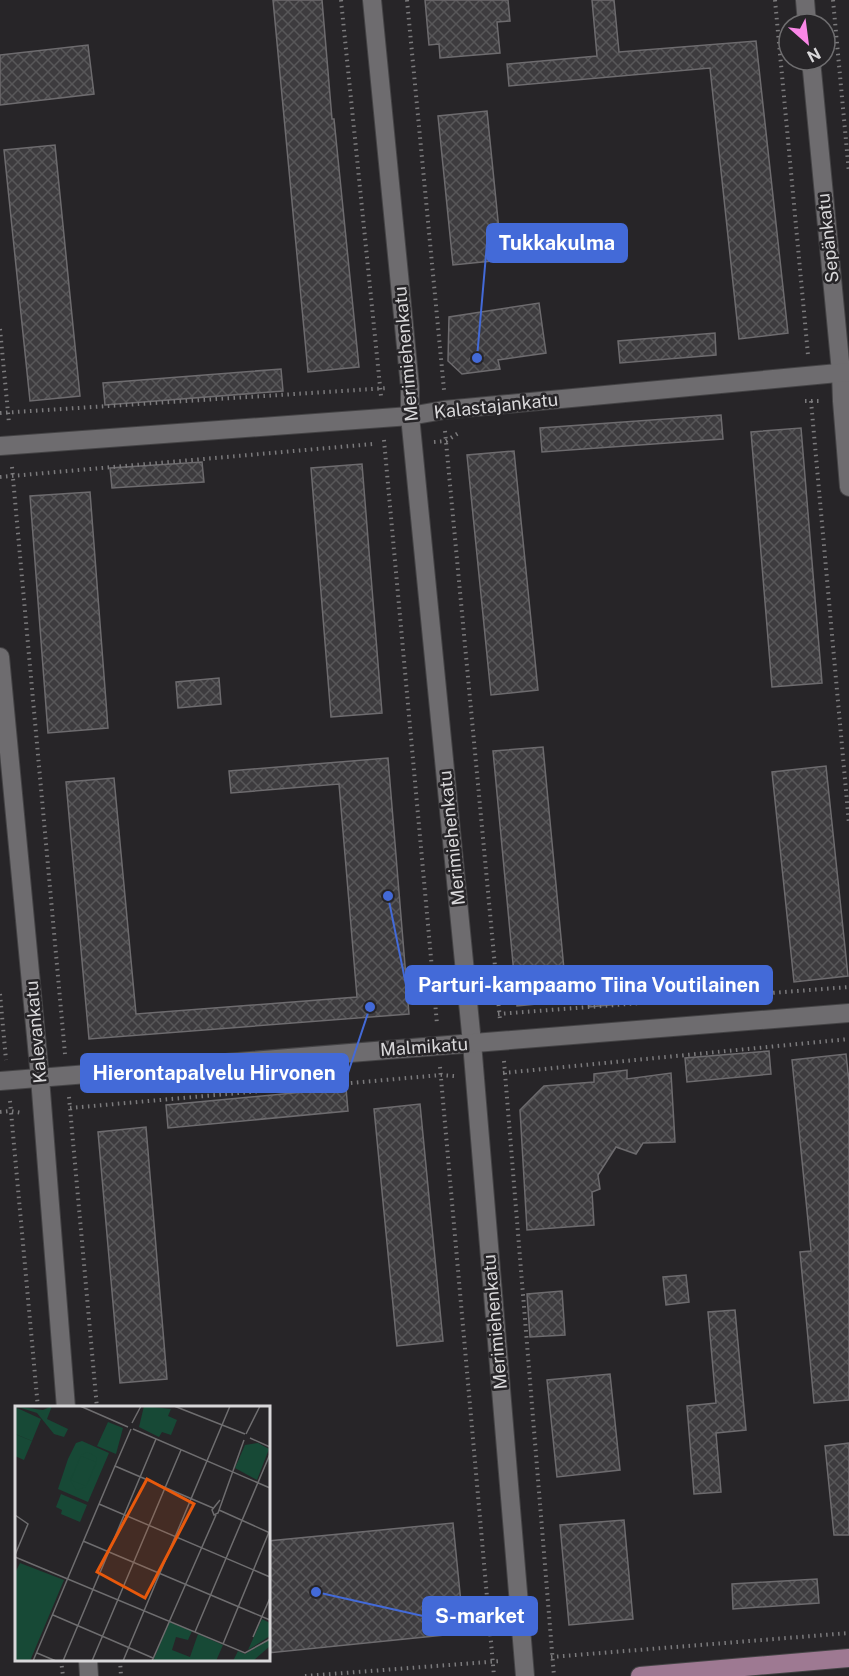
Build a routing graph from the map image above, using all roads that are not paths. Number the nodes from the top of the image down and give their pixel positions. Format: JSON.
{"nodes":[{"id":1,"x":372,"y":0,"type":"edge"},
{"id":2,"x":812,"y":72,"type":"edge"},
{"id":3,"x":845,"y":372,"type":"edge"},
{"id":4,"x":410,"y":416,"type":"junction"},
{"id":5,"x":5,"y":445,"type":"edge"},
{"id":6,"x":849,"y":487,"type":"edge"},
{"id":7,"x":0,"y":657,"type":"edge"},
{"id":8,"x":849,"y":1013,"type":"edge"},
{"id":9,"x":472,"y":1043,"type":"junction"},
{"id":10,"x":40,"y":1078,"type":"junction"},
{"id":11,"x":4,"y":1081,"type":"edge"},
{"id":12,"x":66,"y":1406,"type":"edge"},
{"id":13,"x":849,"y":1658,"type":"edge"},
{"id":14,"x":87,"y":1661,"type":"edge"},
{"id":15,"x":89,"y":1676,"type":"edge"},
{"id":16,"x":525,"y":1676,"type":"edge"},
{"id":17,"x":640,"y":1676,"type":"edge"}],
"edges":[{"from":1,"to":4,"type":"street","name":"Merimiehenkatu"},
{"from":2,"to":3,"type":"street","name":"Sepänkatu"},
{"from":3,"to":4,"type":"street","name":"Kalastajankatu"},
{"from":3,"to":6,"type":"street","name":"Sepänkatu"},
{"from":4,"to":5,"type":"street","name":"Kalastajankatu"},
{"from":4,"to":9,"type":"street","name":"Merimiehenkatu"},
{"from":7,"to":10,"type":"street","name":"Kalevankatu"},
{"from":8,"to":9,"type":"street","name":"Malmikatu"},
{"from":9,"to":10,"type":"street","name":"Malmikatu"},
{"from":9,"to":16,"type":"street","name":"Merimiehenkatu"},
{"from":10,"to":11,"type":"street","name":"Malmikatu"},
{"from":10,"to":12,"type":"street","name":"Kalevankatu"},
{"from":13,"to":17,"type":"main road"},
{"from":14,"to":15,"type":"street"}]}
